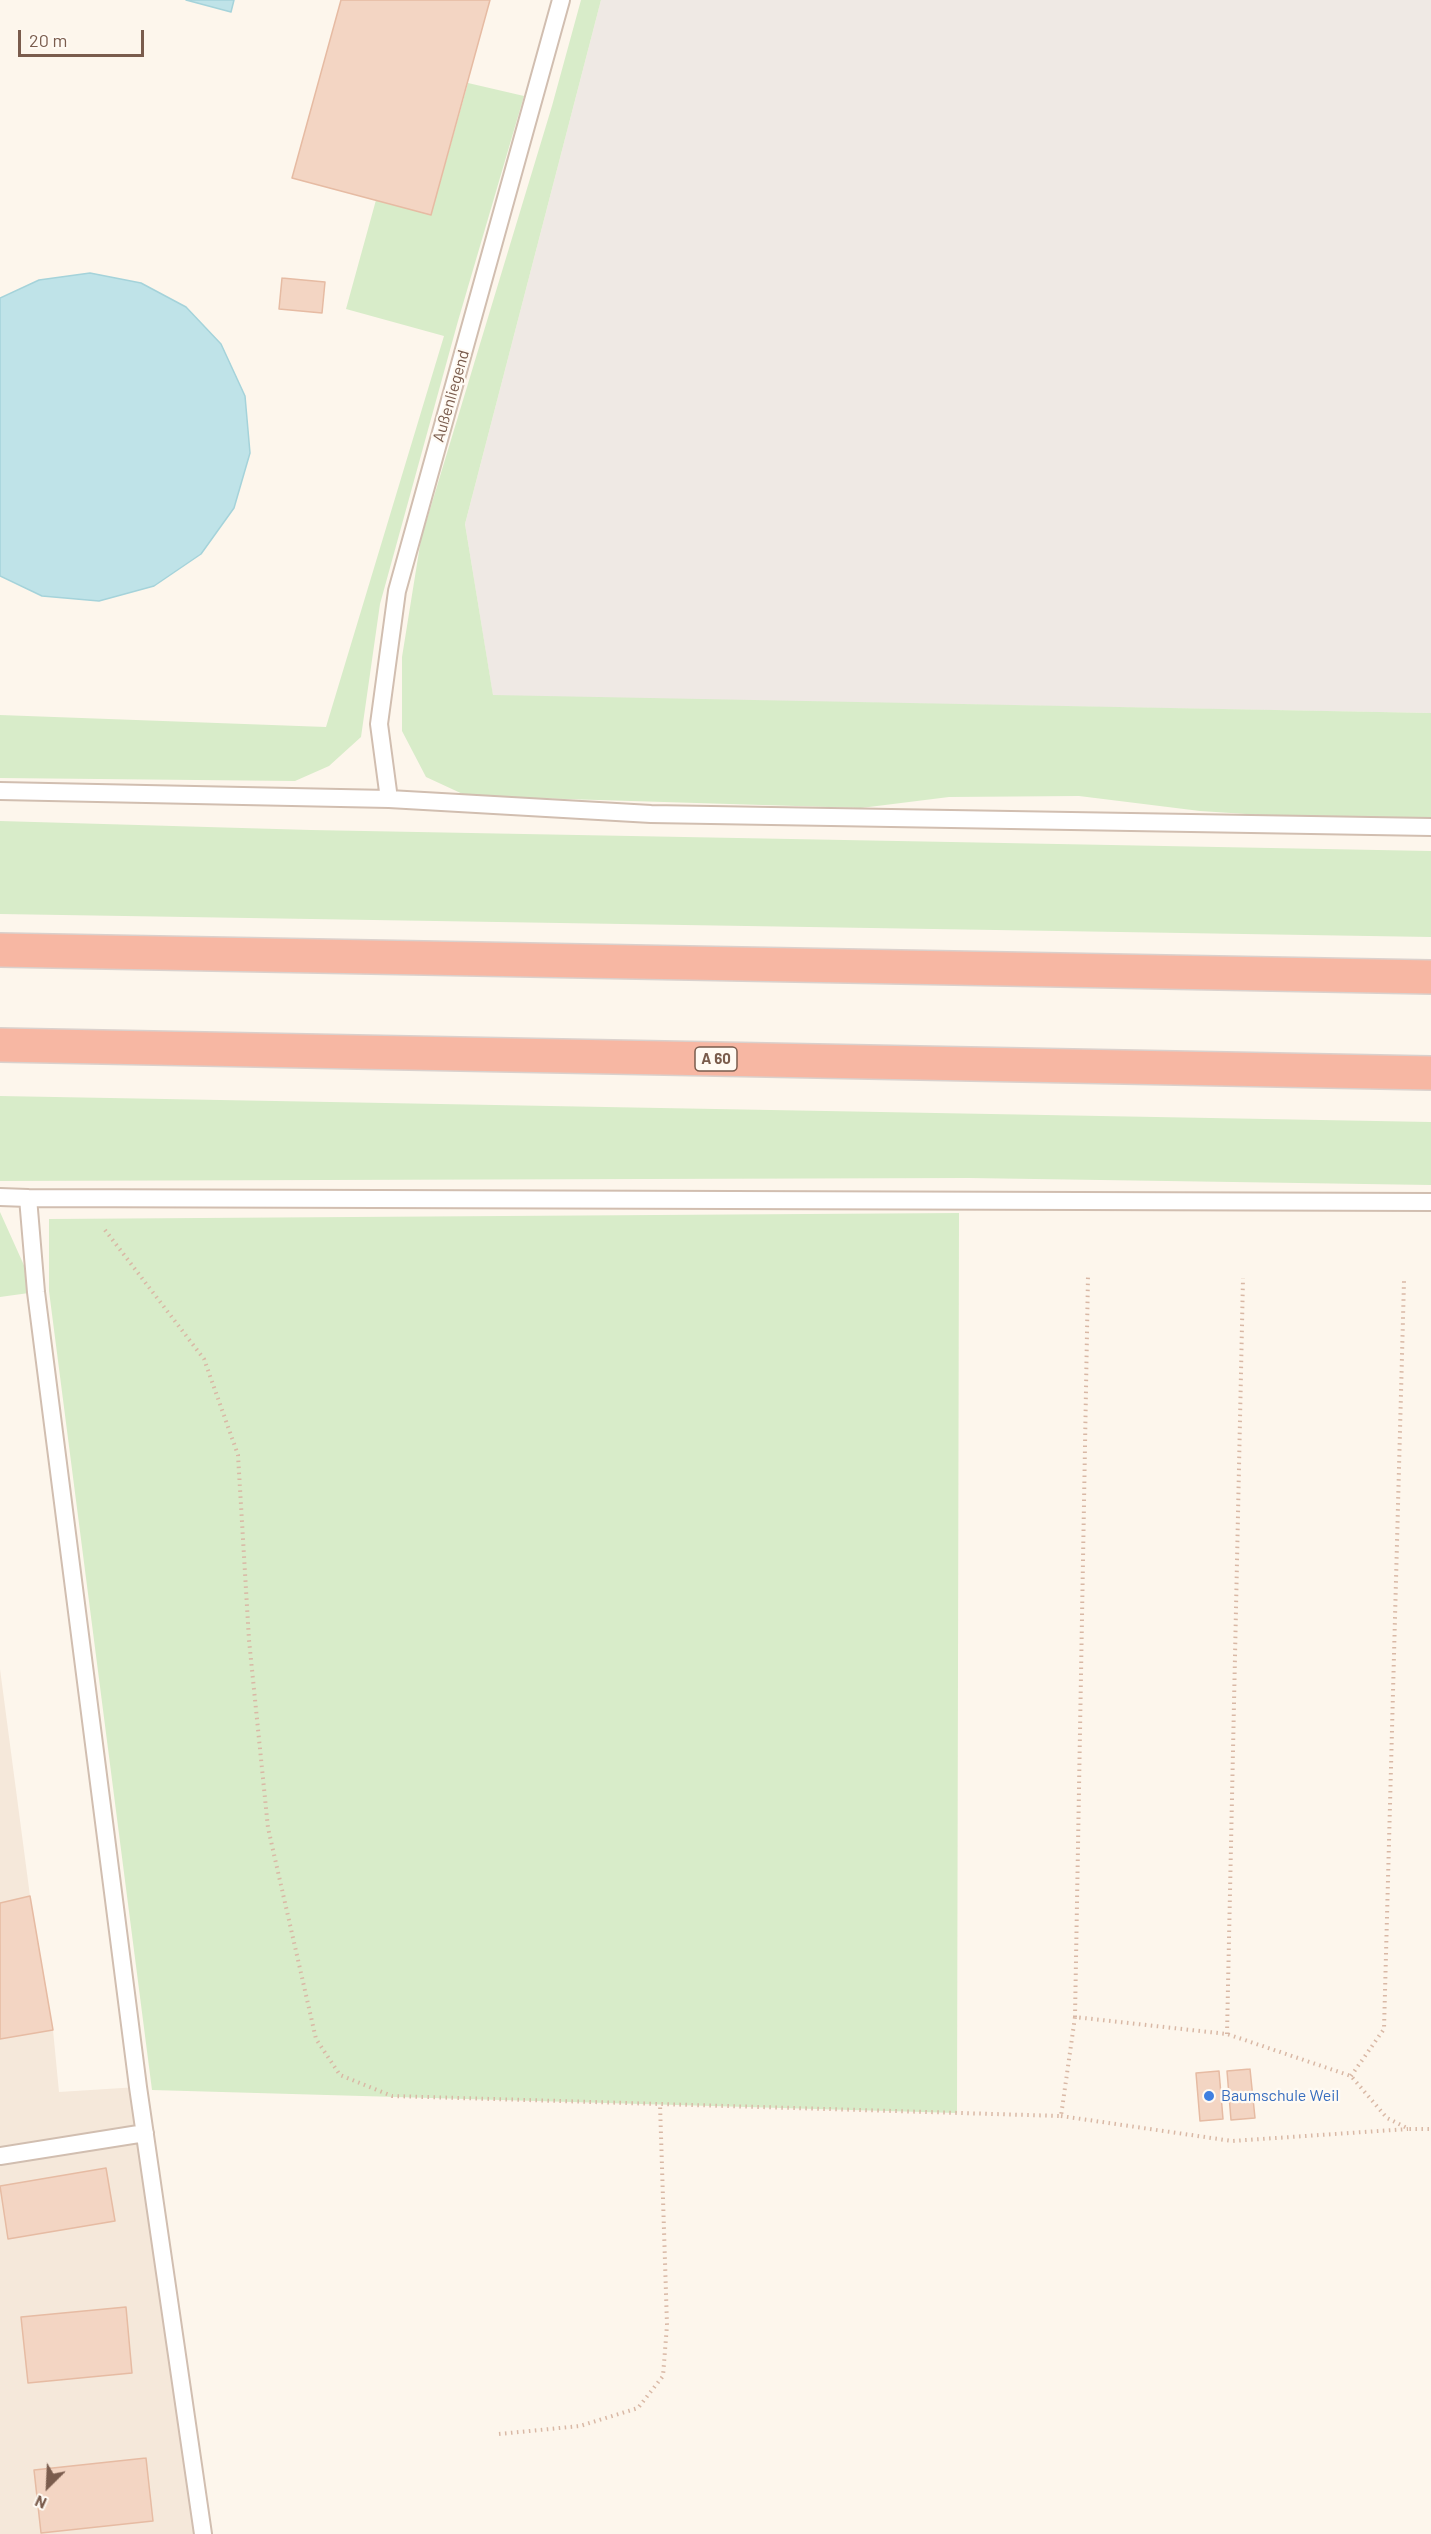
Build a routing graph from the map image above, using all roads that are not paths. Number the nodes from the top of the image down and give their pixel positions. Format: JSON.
{"nodes":[{"id":1,"x":561,"y":0,"type":"edge"},
{"id":2,"x":0,"y":791,"type":"edge"},
{"id":3,"x":389,"y":799,"type":"junction"},
{"id":4,"x":1431,"y":827,"type":"edge"},
{"id":5,"x":0,"y":950,"type":"edge"},
{"id":6,"x":1431,"y":977,"type":"edge"},
{"id":7,"x":0,"y":1045,"type":"edge"},
{"id":8,"x":1431,"y":1073,"type":"edge"},
{"id":9,"x":0,"y":1197,"type":"edge"},
{"id":10,"x":28,"y":1198,"type":"junction"},
{"id":11,"x":1431,"y":1202,"type":"edge"},
{"id":12,"x":145,"y":2133,"type":"junction"},
{"id":13,"x":0,"y":2156,"type":"edge"},
{"id":14,"x":202,"y":2534,"type":"edge"}],
"edges":[{"from":1,"to":3,"type":"lane","name":"Außenliegend"},
{"from":2,"to":3,"type":"lane"},
{"from":3,"to":4,"type":"lane"},
{"from":5,"to":6,"type":"highway"},
{"from":7,"to":8,"type":"highway","number":"A 60"},
{"from":9,"to":10,"type":"lane"},
{"from":10,"to":11,"type":"lane"},
{"from":10,"to":12,"type":"lane"},
{"from":12,"to":13,"type":"lane"},
{"from":12,"to":14,"type":"lane"}]}
